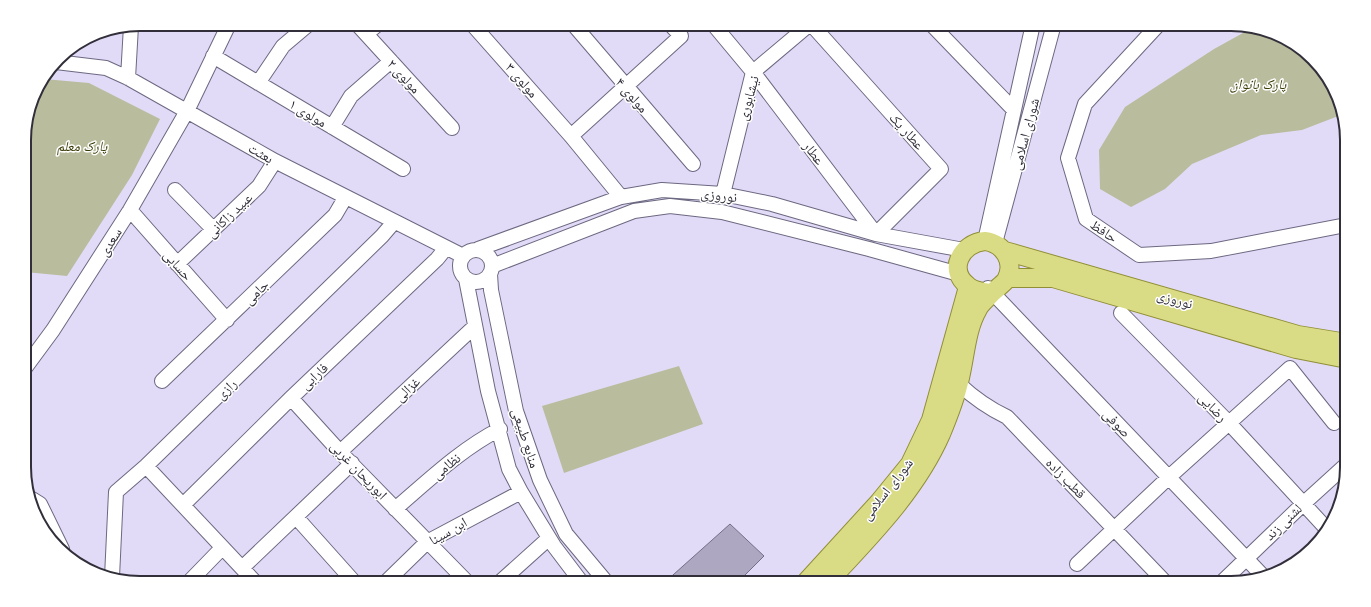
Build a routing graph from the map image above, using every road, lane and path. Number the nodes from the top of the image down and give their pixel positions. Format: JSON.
{"nodes":[{"id":1,"x":222,"y":31,"type":"edge"},
{"id":2,"x":301,"y":31,"type":"edge"},
{"id":3,"x":363,"y":31,"type":"edge"},
{"id":4,"x":478,"y":31,"type":"edge"},
{"id":5,"x":579,"y":31,"type":"edge"},
{"id":6,"x":676,"y":31,"type":"edge"},
{"id":7,"x":719,"y":31,"type":"edge"},
{"id":8,"x":802,"y":31,"type":"edge"},
{"id":9,"x":816,"y":31,"type":"edge"},
{"id":10,"x":938,"y":31,"type":"edge"},
{"id":11,"x":1030,"y":31,"type":"edge"},
{"id":12,"x":1052,"y":31,"type":"edge"},
{"id":13,"x":1153,"y":31,"type":"edge"},
{"id":14,"x":131,"y":32,"type":"edge"},
{"id":15,"x":213,"y":56,"type":"junction"},
{"id":16,"x":391,"y":62,"type":"junction"},
{"id":17,"x":63,"y":63,"type":"edge"},
{"id":18,"x":753,"y":72,"type":"junction"},
{"id":19,"x":128,"y":78,"type":"junction"},
{"id":20,"x":258,"y":83,"type":"junction"},
{"id":21,"x":625,"y":87,"type":"junction"},
{"id":22,"x":1013,"y":109,"type":"junction"},
{"id":23,"x":187,"y":111,"type":"junction"},
{"id":24,"x":332,"y":127,"type":"junction"},
{"id":25,"x":452,"y":128,"type":"dead end"},
{"id":26,"x":571,"y":136,"type":"junction"},
{"id":27,"x":275,"y":161,"type":"junction"},
{"id":28,"x":693,"y":164,"type":"dead end"},
{"id":29,"x":403,"y":169,"type":"dead end"},
{"id":30,"x":175,"y":190,"type":"dead end"},
{"id":31,"x":723,"y":194,"type":"junction"},
{"id":32,"x":621,"y":197,"type":"junction"},
{"id":33,"x":345,"y":198,"type":"junction"},
{"id":34,"x":130,"y":210,"type":"junction"},
{"id":35,"x":394,"y":222,"type":"junction"},
{"id":36,"x":1340,"y":226,"type":"edge"},
{"id":37,"x":214,"y":230,"type":"junction"},
{"id":38,"x":876,"y":234,"type":"junction"},
{"id":39,"x":995,"y":245,"type":"junction"},
{"id":40,"x":446,"y":248,"type":"junction"},
{"id":41,"x":478,"y":250,"type":"junction"},
{"id":42,"x":964,"y":250,"type":"junction"},
{"id":43,"x":463,"y":256,"type":"junction"},
{"id":44,"x":177,"y":264,"type":"junction"},
{"id":45,"x":492,"y":270,"type":"junction"},
{"id":46,"x":1006,"y":278,"type":"junction"},
{"id":47,"x":466,"y":279,"type":"junction"},
{"id":48,"x":964,"y":281,"type":"junction"},
{"id":49,"x":990,"y":291,"type":"junction"},
{"id":50,"x":1121,"y":313,"type":"dead end"},
{"id":51,"x":227,"y":320,"type":"junction"},
{"id":52,"x":474,"y":327,"type":"junction"},
{"id":53,"x":1340,"y":343,"type":"edge"},
{"id":54,"x":1340,"y":358,"type":"edge"},
{"id":55,"x":31,"y":360,"type":"edge"},
{"id":56,"x":162,"y":381,"type":"dead end"},
{"id":57,"x":959,"y":384,"type":"junction"},
{"id":58,"x":291,"y":398,"type":"junction"},
{"id":59,"x":1229,"y":423,"type":"junction"},
{"id":60,"x":1334,"y":424,"type":"dead end"},
{"id":61,"x":500,"y":429,"type":"junction"},
{"id":62,"x":340,"y":452,"type":"junction"},
{"id":63,"x":352,"y":463,"type":"junction"},
{"id":64,"x":146,"y":466,"type":"junction"},
{"id":65,"x":1340,"y":470,"type":"edge"},
{"id":66,"x":1169,"y":477,"type":"junction"},
{"id":67,"x":521,"y":492,"type":"junction"},
{"id":68,"x":37,"y":502,"type":"edge"},
{"id":69,"x":1302,"y":504,"type":"junction"},
{"id":70,"x":183,"y":505,"type":"junction"},
{"id":71,"x":395,"y":509,"type":"junction"},
{"id":72,"x":296,"y":517,"type":"junction"},
{"id":73,"x":1323,"y":524,"type":"edge"},
{"id":74,"x":1114,"y":529,"type":"junction"},
{"id":75,"x":54,"y":534,"type":"edge"},
{"id":76,"x":549,"y":538,"type":"junction"},
{"id":77,"x":427,"y":542,"type":"junction"},
{"id":78,"x":222,"y":548,"type":"junction"},
{"id":79,"x":1246,"y":558,"type":"junction"},
{"id":80,"x":1078,"y":564,"type":"dead end"},
{"id":81,"x":242,"y":568,"type":"junction"},
{"id":82,"x":112,"y":572,"type":"edge"},
{"id":83,"x":1259,"y":572,"type":"edge"},
{"id":84,"x":198,"y":576,"type":"edge"},
{"id":85,"x":249,"y":576,"type":"edge"},
{"id":86,"x":349,"y":576,"type":"edge"},
{"id":87,"x":392,"y":576,"type":"edge"},
{"id":88,"x":461,"y":576,"type":"edge"},
{"id":89,"x":507,"y":576,"type":"edge"},
{"id":90,"x":577,"y":576,"type":"edge"},
{"id":91,"x":601,"y":576,"type":"edge"},
{"id":92,"x":811,"y":576,"type":"edge"},
{"id":93,"x":834,"y":576,"type":"edge"},
{"id":94,"x":1159,"y":576,"type":"edge"},
{"id":95,"x":1228,"y":576,"type":"edge"}],
"edges":[{"from":1,"to":15,"type":"street","name":"سعدی"},
{"from":2,"to":20,"type":"street"},
{"from":3,"to":16,"type":"street","name":"مولوی ۲"},
{"from":4,"to":26,"type":"street","name":"مولوی ۳"},
{"from":5,"to":21,"type":"street","name":"مولوی ۴"},
{"from":6,"to":21,"type":"street"},
{"from":7,"to":18,"type":"street","name":"عطار"},
{"from":8,"to":18,"type":"street","name":"نیشابوری"},
{"from":9,"to":38,"type":"street","name":"عطار یک"},
{"from":10,"to":22,"type":"street"},
{"from":11,"to":22,"type":"street","name":"شورای اسلامی"},
{"from":12,"to":39,"type":"street","name":"شورای اسلامی"},
{"from":13,"to":36,"type":"street","name":"حافظ"},
{"from":14,"to":19,"type":"street"},
{"from":15,"to":20,"type":"street","name":"مولوی ۱"},
{"from":15,"to":23,"type":"street","name":"سعدی"},
{"from":16,"to":24,"type":"street"},
{"from":16,"to":25,"type":"street","name":"مولوی ۲"},
{"from":17,"to":19,"type":"street","name":"بعثت"},
{"from":18,"to":31,"type":"street","name":"نیشابوری"},
{"from":18,"to":38,"type":"street","name":"عطار"},
{"from":19,"to":23,"type":"street","name":"بعثت"},
{"from":20,"to":24,"type":"street","name":"مولوی ۱"},
{"from":21,"to":26,"type":"street"},
{"from":21,"to":28,"type":"street","name":"مولوی ۴"},
{"from":22,"to":39,"type":"street","name":"شورای اسلامی"},
{"from":23,"to":27,"type":"street","name":"بعثت"},
{"from":23,"to":34,"type":"street","name":"سعدی"},
{"from":24,"to":29,"type":"street","name":"مولوی ۱"},
{"from":26,"to":32,"type":"street","name":"مولوی ۳"},
{"from":27,"to":33,"type":"street","name":"بعثت"},
{"from":27,"to":37,"type":"street","name":"عبید زاکانی"},
{"from":30,"to":37,"type":"street"},
{"from":31,"to":32,"type":"street","name":"نوروزی"},
{"from":31,"to":38,"type":"street","name":"نوروزی"},
{"from":32,"to":41,"type":"street","name":"نوروزی"},
{"from":33,"to":35,"type":"street","name":"بعثت"},
{"from":33,"to":51,"type":"street","name":"جامی"},
{"from":34,"to":44,"type":"street","name":"حسابی"},
{"from":34,"to":55,"type":"street","name":"سعدی"},
{"from":35,"to":40,"type":"street","name":"بعثت"},
{"from":35,"to":64,"type":"street","name":"رازی"},
{"from":37,"to":44,"type":"street","name":"عبید زاکانی"},
{"from":38,"to":42,"type":"street","name":"نوروزی"},
{"from":39,"to":42,"type":"main road"},
{"from":39,"to":46,"type":"main road"},
{"from":39,"to":53,"type":"main road","name":"نوروزی"},
{"from":40,"to":43,"type":"street","name":"بعثت"},
{"from":40,"to":58,"type":"street","name":"فارابی"},
{"from":41,"to":43,"type":"street"},
{"from":41,"to":45,"type":"street"},
{"from":42,"to":48,"type":"main road"},
{"from":43,"to":47,"type":"street"},
{"from":44,"to":51,"type":"street","name":"حسابی"},
{"from":45,"to":47,"type":"street"},
{"from":45,"to":48,"type":"street","name":"نوروزی"},
{"from":45,"to":91,"type":"street","name":"منابع طبیعی"},
{"from":46,"to":49,"type":"main road"},
{"from":46,"to":54,"type":"main road","name":"نوروزی"},
{"from":47,"to":52,"type":"street","name":"منابع طبیعی"},
{"from":48,"to":49,"type":"main road"},
{"from":48,"to":92,"type":"main road","name":"شورای اسلامی"},
{"from":49,"to":57,"type":"main road","name":"شورای اسلامی"},
{"from":49,"to":66,"type":"street","name":"صوفی"},
{"from":50,"to":59,"type":"street","name":"رضایی"},
{"from":51,"to":56,"type":"street","name":"جامی"},
{"from":52,"to":61,"type":"street","name":"منابع طبیعی"},
{"from":52,"to":62,"type":"street","name":"غزالی"},
{"from":57,"to":74,"type":"street","name":"قطب زاده"},
{"from":57,"to":93,"type":"main road","name":"شورای اسلامی"},
{"from":58,"to":62,"type":"street","name":"ابوریحان غربی"},
{"from":58,"to":70,"type":"street","name":"فارابی"},
{"from":59,"to":60,"type":"street"},
{"from":59,"to":66,"type":"street"},
{"from":59,"to":69,"type":"street","name":"رضایی"},
{"from":61,"to":67,"type":"street","name":"منابع طبیعی"},
{"from":61,"to":71,"type":"street","name":"نظامی"},
{"from":62,"to":63,"type":"street","name":"ابوریحان غربی"},
{"from":63,"to":71,"type":"street","name":"ابوریحان غربی"},
{"from":63,"to":72,"type":"street"},
{"from":64,"to":70,"type":"street"},
{"from":64,"to":82,"type":"street","name":"رازی"},
{"from":65,"to":69,"type":"street","name":"لشنی زند"},
{"from":66,"to":74,"type":"street"},
{"from":66,"to":79,"type":"street","name":"صوفی"},
{"from":67,"to":76,"type":"street","name":"منابع طبیعی"},
{"from":67,"to":77,"type":"street","name":"ابن سینا"},
{"from":68,"to":75,"type":"street"},
{"from":69,"to":73,"type":"street","name":"رضایی"},
{"from":69,"to":79,"type":"street","name":"لشنی زند"},
{"from":70,"to":78,"type":"street"},
{"from":71,"to":77,"type":"street","name":"ابوریحان غربی"},
{"from":72,"to":81,"type":"street"},
{"from":72,"to":86,"type":"street"},
{"from":74,"to":80,"type":"street"},
{"from":74,"to":94,"type":"street","name":"قطب زاده"},
{"from":76,"to":89,"type":"street"},
{"from":76,"to":90,"type":"street","name":"منابع طبیعی"},
{"from":77,"to":87,"type":"street","name":"ابن سینا"},
{"from":77,"to":88,"type":"street","name":"ابوریحان غربی"},
{"from":78,"to":81,"type":"street"},
{"from":78,"to":84,"type":"street"},
{"from":79,"to":83,"type":"street","name":"صوفی"},
{"from":79,"to":95,"type":"street","name":"لشنی زند"},
{"from":81,"to":85,"type":"street"}]}
